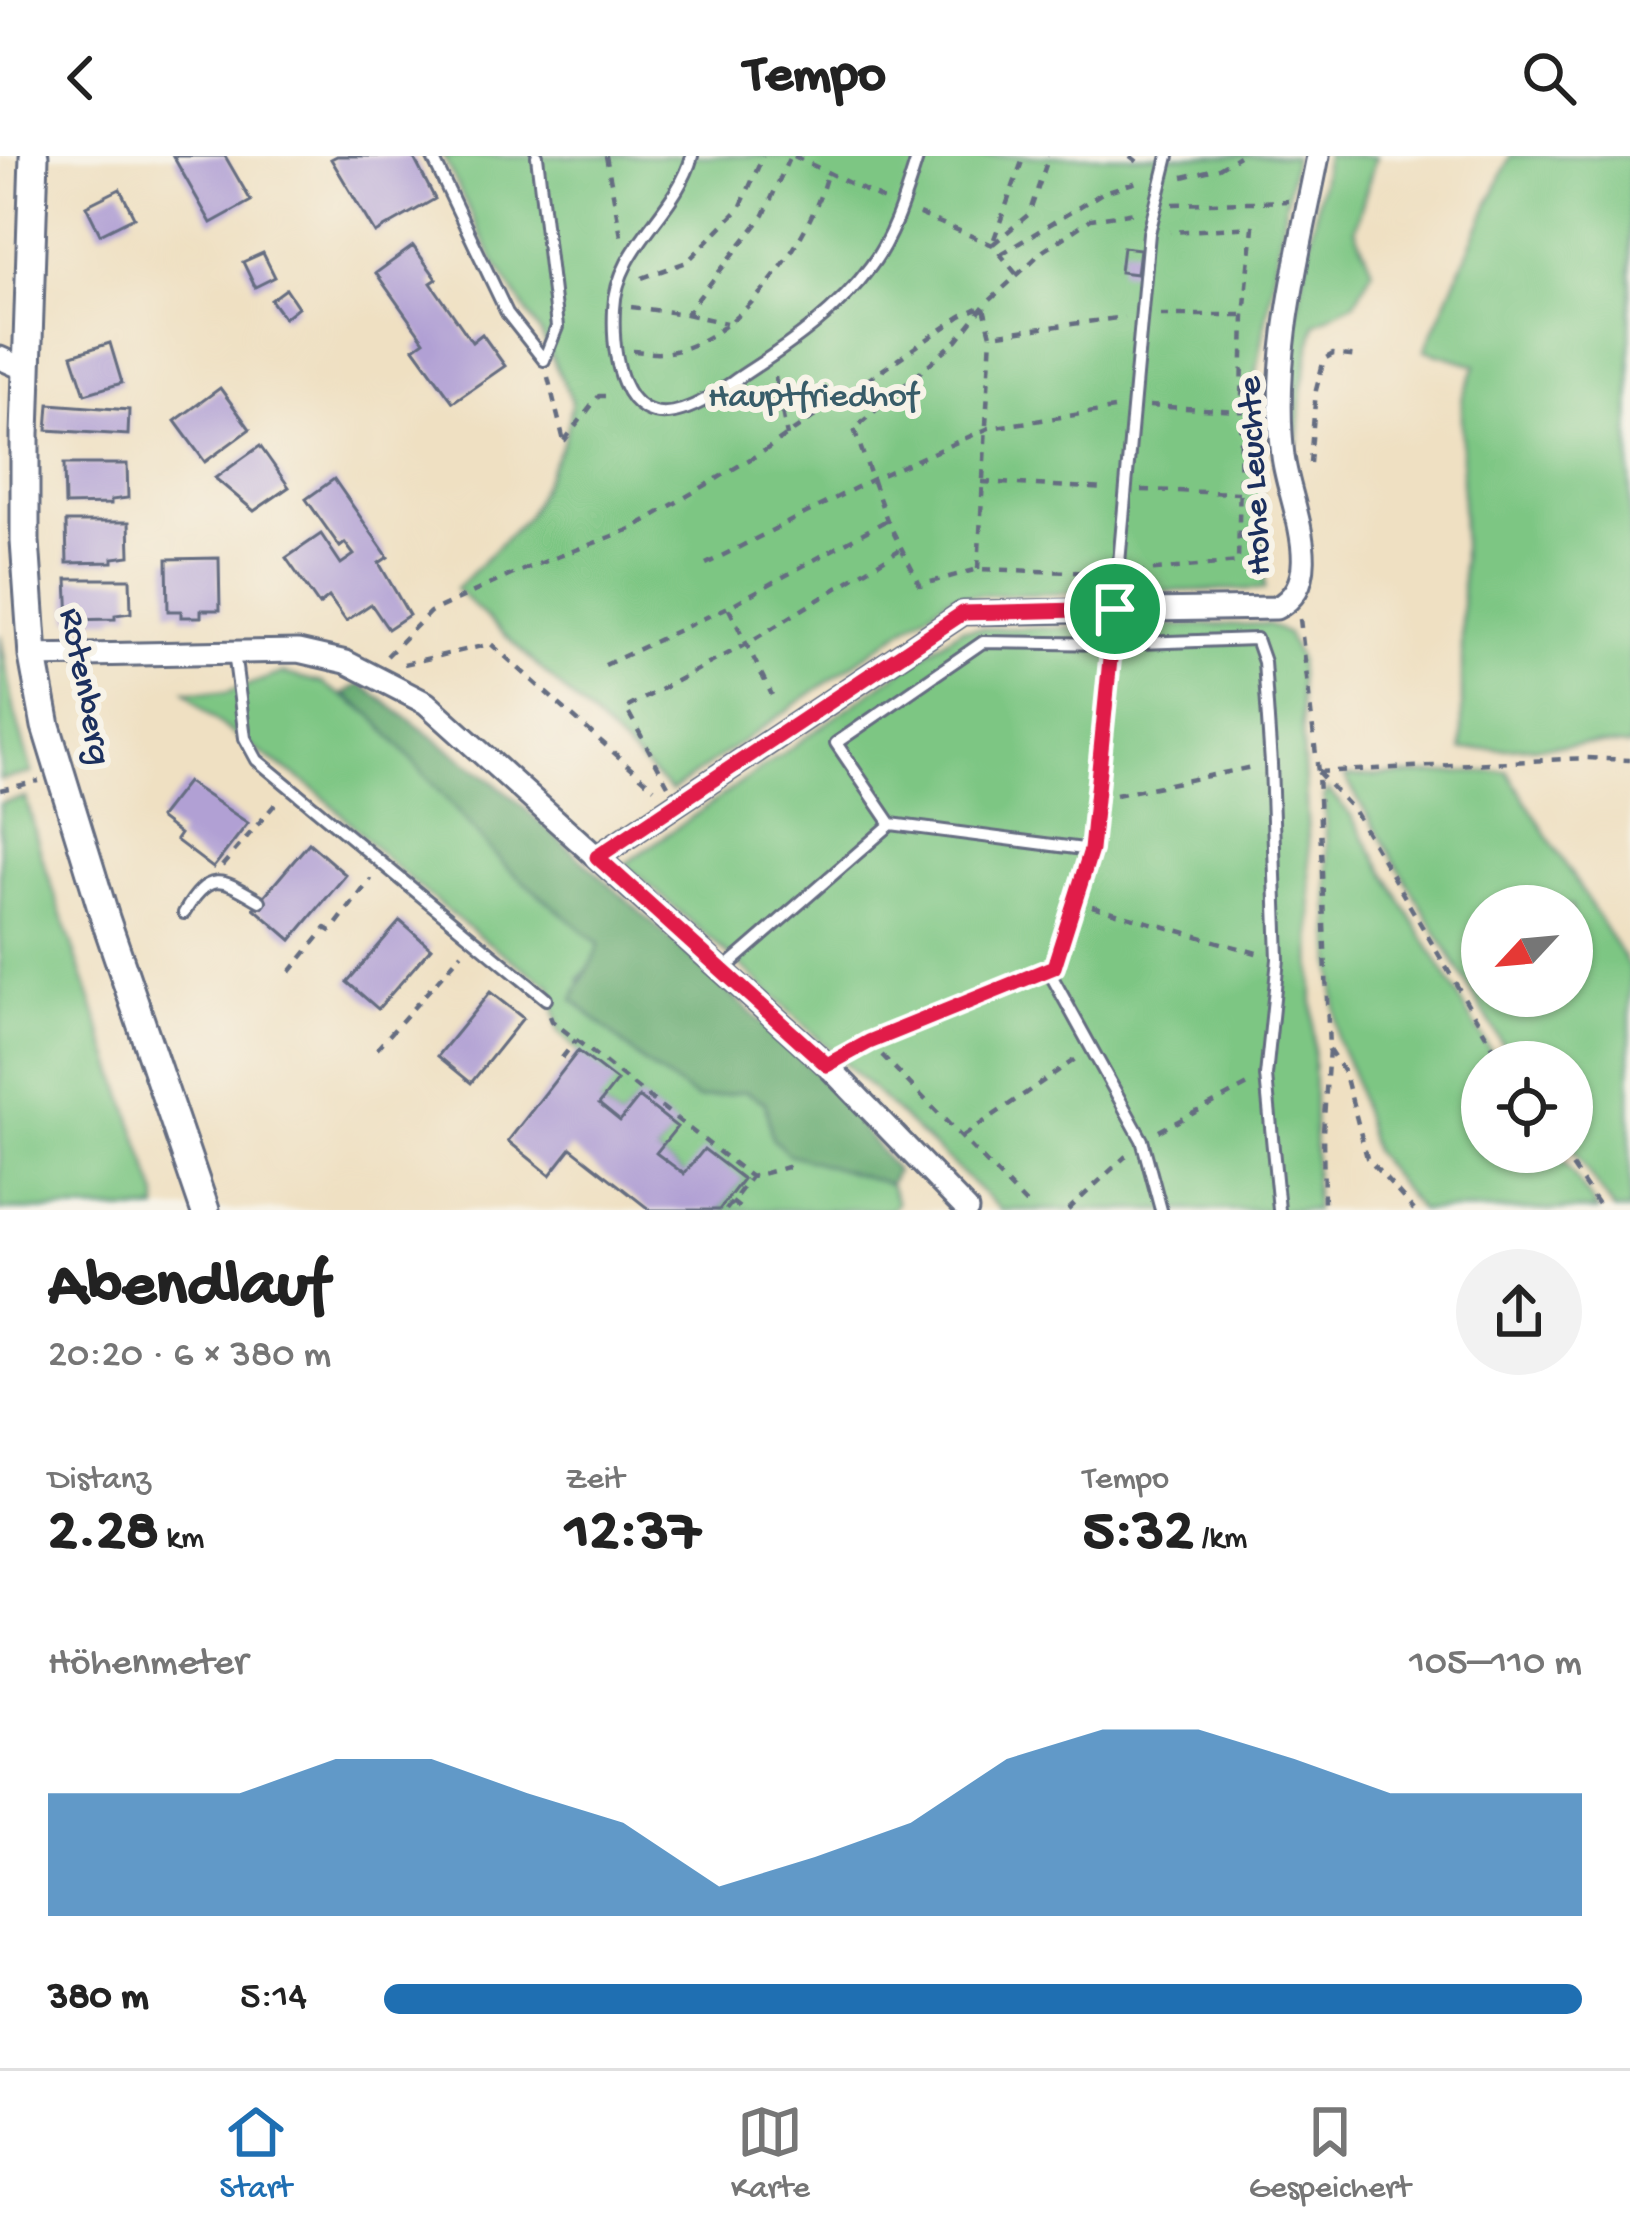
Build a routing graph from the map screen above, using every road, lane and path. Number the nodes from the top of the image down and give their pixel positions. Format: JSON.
{"nodes":[{"id":1,"x":34,"y":156,"type":"edge"},
{"id":2,"x":433,"y":156,"type":"edge"},
{"id":3,"x":537,"y":156,"type":"edge"},
{"id":4,"x":606,"y":156,"type":"edge"},
{"id":5,"x":692,"y":156,"type":"edge"},
{"id":6,"x":763,"y":156,"type":"edge"},
{"id":7,"x":792,"y":156,"type":"edge"},
{"id":8,"x":917,"y":156,"type":"edge"},
{"id":9,"x":1024,"y":156,"type":"edge"},
{"id":10,"x":1049,"y":156,"type":"edge"},
{"id":11,"x":1168,"y":156,"type":"edge"},
{"id":12,"x":1239,"y":156,"type":"edge"},
{"id":13,"x":1318,"y":156,"type":"edge"},
{"id":14,"x":827,"y":173,"type":"junction"},
{"id":15,"x":1161,"y":175,"type":"junction"},
{"id":16,"x":1286,"y":201,"type":"dead end"},
{"id":17,"x":896,"y":205,"type":"junction"},
{"id":18,"x":1154,"y":208,"type":"junction"},
{"id":19,"x":1149,"y":233,"type":"junction"},
{"id":20,"x":993,"y":244,"type":"junction"},
{"id":21,"x":1000,"y":254,"type":"junction"},
{"id":22,"x":627,"y":259,"type":"junction"},
{"id":23,"x":1017,"y":275,"type":"junction"},
{"id":24,"x":620,"y":280,"type":"junction"},
{"id":25,"x":614,"y":304,"type":"junction"},
{"id":26,"x":984,"y":306,"type":"junction"},
{"id":27,"x":686,"y":314,"type":"junction"},
{"id":28,"x":1144,"y":315,"type":"junction"},
{"id":29,"x":1244,"y":315,"type":"junction"},
{"id":30,"x":726,"y":322,"type":"junction"},
{"id":31,"x":991,"y":335,"type":"junction"},
{"id":32,"x":615,"y":349,"type":"junction"},
{"id":33,"x":771,"y":357,"type":"junction"},
{"id":34,"x":1360,"y":357,"type":"dead end"},
{"id":35,"x":0,"y":358,"type":"edge"},
{"id":36,"x":544,"y":360,"type":"junction"},
{"id":37,"x":29,"y":371,"type":"junction"},
{"id":38,"x":630,"y":398,"type":"junction"},
{"id":39,"x":1136,"y":406,"type":"junction"},
{"id":40,"x":1240,"y":411,"type":"junction"},
{"id":41,"x":989,"y":428,"type":"junction"},
{"id":42,"x":787,"y":436,"type":"junction"},
{"id":43,"x":873,"y":478,"type":"junction"},
{"id":44,"x":1293,"y":492,"type":"junction"},
{"id":45,"x":887,"y":520,"type":"junction"},
{"id":46,"x":900,"y":549,"type":"junction"},
{"id":47,"x":706,"y":564,"type":"dead end"},
{"id":48,"x":978,"y":569,"type":"junction"},
{"id":49,"x":1119,"y":573,"type":"junction"},
{"id":50,"x":1295,"y":596,"type":"junction"},
{"id":51,"x":728,"y":607,"type":"junction"},
{"id":52,"x":1115,"y":609,"type":"junction"},
{"id":53,"x":748,"y":643,"type":"junction"},
{"id":54,"x":1110,"y":644,"type":"junction"},
{"id":55,"x":234,"y":652,"type":"junction"},
{"id":56,"x":33,"y":656,"type":"junction"},
{"id":57,"x":377,"y":665,"type":"junction"},
{"id":58,"x":605,"y":665,"type":"dead end"},
{"id":59,"x":772,"y":695,"type":"dead end"},
{"id":60,"x":1630,"y":760,"type":"edge"},
{"id":61,"x":1271,"y":764,"type":"junction"},
{"id":62,"x":1318,"y":772,"type":"junction"},
{"id":63,"x":62,"y":776,"type":"junction"},
{"id":64,"x":288,"y":789,"type":"junction"},
{"id":65,"x":0,"y":790,"type":"edge"},
{"id":66,"x":671,"y":791,"type":"dead end"},
{"id":67,"x":658,"y":792,"type":"dead end"},
{"id":68,"x":1099,"y":799,"type":"junction"},
{"id":69,"x":891,"y":824,"type":"junction"},
{"id":70,"x":1091,"y":850,"type":"junction"},
{"id":71,"x":597,"y":857,"type":"junction"},
{"id":72,"x":381,"y":866,"type":"junction"},
{"id":73,"x":218,"y":870,"type":"dead end"},
{"id":74,"x":260,"y":901,"type":"dead end"},
{"id":75,"x":1075,"y":902,"type":"junction"},
{"id":76,"x":184,"y":913,"type":"dead end"},
{"id":77,"x":473,"y":939,"type":"junction"},
{"id":78,"x":1278,"y":959,"type":"junction"},
{"id":79,"x":1054,"y":967,"type":"junction"},
{"id":80,"x":723,"y":970,"type":"junction"},
{"id":81,"x":290,"y":972,"type":"dead end"},
{"id":82,"x":546,"y":999,"type":"dead end"},
{"id":83,"x":551,"y":1021,"type":"dead end"},
{"id":84,"x":576,"y":1040,"type":"junction"},
{"id":85,"x":1490,"y":1041,"type":"edge"},
{"id":86,"x":869,"y":1042,"type":"junction"},
{"id":87,"x":1092,"y":1048,"type":"junction"},
{"id":88,"x":1329,"y":1048,"type":"junction"},
{"id":89,"x":377,"y":1049,"type":"dead end"},
{"id":90,"x":562,"y":1058,"type":"dead end"},
{"id":91,"x":827,"y":1065,"type":"junction"},
{"id":92,"x":1266,"y":1076,"type":"junction"},
{"id":93,"x":962,"y":1137,"type":"junction"},
{"id":94,"x":1142,"y":1140,"type":"junction"},
{"id":95,"x":795,"y":1172,"type":"dead end"},
{"id":96,"x":1577,"y":1173,"type":"edge"},
{"id":97,"x":752,"y":1177,"type":"junction"},
{"id":98,"x":732,"y":1202,"type":"junction"},
{"id":99,"x":205,"y":1210,"type":"edge"},
{"id":100,"x":726,"y":1210,"type":"edge"},
{"id":101,"x":742,"y":1210,"type":"edge"},
{"id":102,"x":968,"y":1210,"type":"edge"},
{"id":103,"x":1032,"y":1210,"type":"edge"},
{"id":104,"x":1068,"y":1210,"type":"edge"},
{"id":105,"x":1161,"y":1210,"type":"edge"},
{"id":106,"x":1279,"y":1210,"type":"edge"},
{"id":107,"x":1324,"y":1210,"type":"edge"},
{"id":108,"x":1414,"y":1210,"type":"edge"},
{"id":109,"x":1603,"y":1210,"type":"edge"}],
"edges":[{"from":1,"to":37,"type":"street","name":"Rotenberg"},
{"from":2,"to":36,"type":"lane"},
{"from":3,"to":36,"type":"lane"},
{"from":4,"to":22,"type":"path"},
{"from":5,"to":22,"type":"lane"},
{"from":6,"to":24,"type":"path"},
{"from":7,"to":14,"type":"path"},
{"from":7,"to":27,"type":"path"},
{"from":8,"to":17,"type":"lane"},
{"from":9,"to":20,"type":"path"},
{"from":10,"to":20,"type":"path"},
{"from":11,"to":15,"type":"lane"},
{"from":12,"to":15,"type":"path"},
{"from":13,"to":44,"type":"street","name":"Hohe Leuchte"},
{"from":14,"to":17,"type":"path"},
{"from":14,"to":30,"type":"path"},
{"from":15,"to":18,"type":"lane"},
{"from":15,"to":21,"type":"path"},
{"from":16,"to":18,"type":"path"},
{"from":17,"to":20,"type":"path"},
{"from":17,"to":33,"type":"lane"},
{"from":18,"to":19,"type":"lane"},
{"from":18,"to":23,"type":"path"},
{"from":19,"to":28,"type":"lane"},
{"from":19,"to":29,"type":"path"},
{"from":20,"to":21,"type":"path"},
{"from":21,"to":23,"type":"path"},
{"from":22,"to":24,"type":"lane"},
{"from":23,"to":26,"type":"path"},
{"from":24,"to":25,"type":"lane"},
{"from":25,"to":27,"type":"path"},
{"from":25,"to":32,"type":"lane"},
{"from":26,"to":31,"type":"path"},
{"from":26,"to":42,"type":"path"},
{"from":26,"to":43,"type":"path"},
{"from":27,"to":30,"type":"path"},
{"from":28,"to":29,"type":"path"},
{"from":28,"to":31,"type":"path"},
{"from":28,"to":39,"type":"lane"},
{"from":29,"to":40,"type":"path"},
{"from":30,"to":32,"type":"path"},
{"from":31,"to":41,"type":"path"},
{"from":32,"to":38,"type":"lane"},
{"from":33,"to":38,"type":"lane"},
{"from":33,"to":42,"type":"path"},
{"from":34,"to":44,"type":"path"},
{"from":35,"to":37,"type":"street"},
{"from":36,"to":38,"type":"path"},
{"from":37,"to":56,"type":"street","name":"Rotenberg"},
{"from":39,"to":40,"type":"path"},
{"from":39,"to":41,"type":"path"},
{"from":39,"to":49,"type":"lane"},
{"from":40,"to":49,"type":"path"},
{"from":41,"to":43,"type":"path"},
{"from":41,"to":48,"type":"path"},
{"from":42,"to":57,"type":"path"},
{"from":43,"to":45,"type":"path"},
{"from":43,"to":47,"type":"path"},
{"from":44,"to":50,"type":"street","name":"Hohe Leuchte"},
{"from":45,"to":46,"type":"path"},
{"from":45,"to":51,"type":"path"},
{"from":46,"to":48,"type":"path"},
{"from":46,"to":53,"type":"path"},
{"from":48,"to":49,"type":"path"},
{"from":49,"to":52,"type":"lane"},
{"from":50,"to":52,"type":"street","name":"Hohe Leuchte"},
{"from":50,"to":62,"type":"path"},
{"from":51,"to":53,"type":"path"},
{"from":51,"to":58,"type":"path"},
{"from":52,"to":54,"type":"lane"},
{"from":52,"to":71,"type":"street","name":"Hohe Leuchte"},
{"from":53,"to":59,"type":"path"},
{"from":53,"to":66,"type":"path"},
{"from":54,"to":61,"type":"lane"},
{"from":54,"to":68,"type":"lane"},
{"from":54,"to":69,"type":"lane"},
{"from":55,"to":56,"type":"street"},
{"from":55,"to":57,"type":"street"},
{"from":55,"to":64,"type":"lane"},
{"from":56,"to":63,"type":"street","name":"Rotenberg"},
{"from":57,"to":67,"type":"path"},
{"from":57,"to":71,"type":"street"},
{"from":60,"to":62,"type":"path"},
{"from":61,"to":68,"type":"path"},
{"from":61,"to":78,"type":"lane"},
{"from":62,"to":85,"type":"path"},
{"from":62,"to":88,"type":"path"},
{"from":63,"to":65,"type":"path"},
{"from":63,"to":99,"type":"street","name":"Rotenberg"},
{"from":64,"to":72,"type":"lane"},
{"from":64,"to":73,"type":"path"},
{"from":68,"to":70,"type":"lane"},
{"from":69,"to":70,"type":"lane"},
{"from":69,"to":80,"type":"lane"},
{"from":70,"to":75,"type":"lane"},
{"from":71,"to":80,"type":"street"},
{"from":72,"to":77,"type":"lane"},
{"from":72,"to":81,"type":"path"},
{"from":74,"to":76,"type":"lane"},
{"from":75,"to":78,"type":"path"},
{"from":75,"to":79,"type":"lane"},
{"from":77,"to":82,"type":"lane"},
{"from":77,"to":89,"type":"path"},
{"from":78,"to":92,"type":"lane"},
{"from":79,"to":86,"type":"lane"},
{"from":79,"to":87,"type":"lane"},
{"from":80,"to":91,"type":"street"},
{"from":83,"to":84,"type":"path"},
{"from":84,"to":90,"type":"path"},
{"from":84,"to":97,"type":"path"},
{"from":86,"to":91,"type":"lane"},
{"from":86,"to":93,"type":"path"},
{"from":87,"to":93,"type":"path"},
{"from":87,"to":94,"type":"lane"},
{"from":88,"to":107,"type":"path"},
{"from":88,"to":108,"type":"path"},
{"from":91,"to":102,"type":"street"},
{"from":92,"to":94,"type":"path"},
{"from":92,"to":106,"type":"lane"},
{"from":93,"to":103,"type":"path"},
{"from":94,"to":104,"type":"path"},
{"from":94,"to":105,"type":"lane"},
{"from":95,"to":97,"type":"path"},
{"from":96,"to":109,"type":"path"},
{"from":97,"to":98,"type":"path"},
{"from":98,"to":100,"type":"path"},
{"from":98,"to":101,"type":"path"}]}
